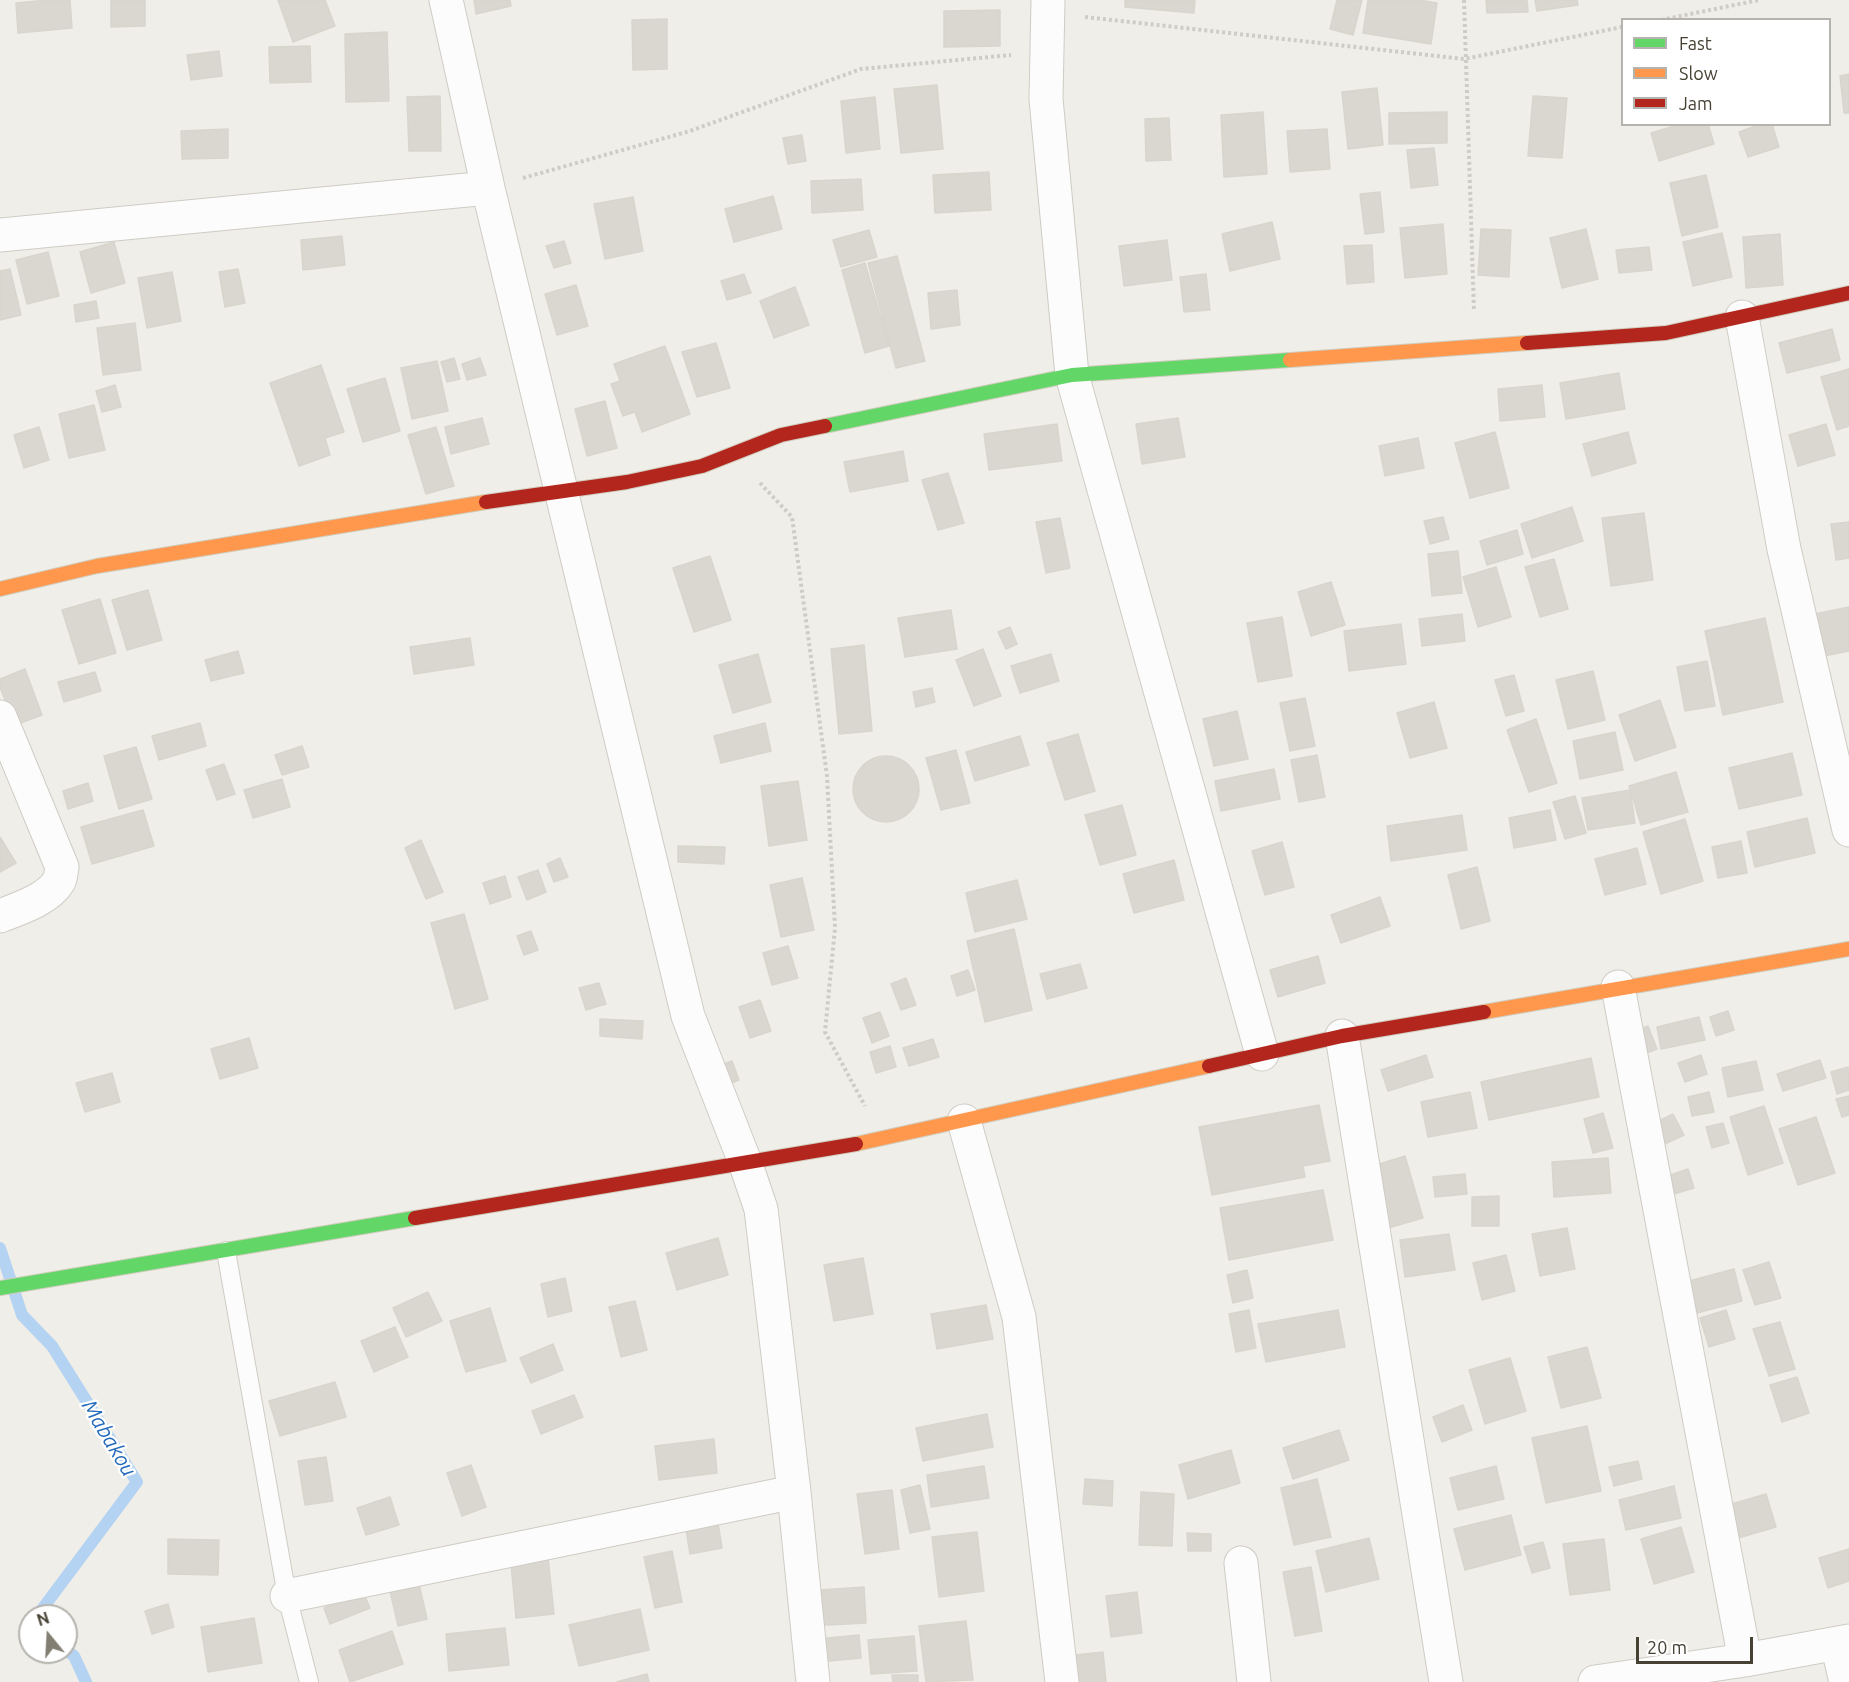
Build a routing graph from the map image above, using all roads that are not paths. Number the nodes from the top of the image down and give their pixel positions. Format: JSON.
{"nodes":[{"id":1,"x":446,"y":0,"type":"edge"},
{"id":2,"x":1048,"y":6,"type":"edge"},
{"id":3,"x":488,"y":188,"type":"junction"},
{"id":4,"x":0,"y":235,"type":"edge"},
{"id":5,"x":1849,"y":293,"type":"edge"},
{"id":6,"x":1742,"y":317,"type":"junction"},
{"id":7,"x":1072,"y":375,"type":"junction"},
{"id":8,"x":562,"y":491,"type":"junction"},
{"id":9,"x":0,"y":589,"type":"edge"},
{"id":10,"x":0,"y":717,"type":"edge"},
{"id":11,"x":1849,"y":830,"type":"edge"},
{"id":12,"x":0,"y":916,"type":"edge"},
{"id":13,"x":1849,"y":949,"type":"edge"},
{"id":14,"x":1618,"y":987,"type":"junction"},
{"id":15,"x":1342,"y":1036,"type":"junction"},
{"id":16,"x":1262,"y":1054,"type":"junction"},
{"id":17,"x":964,"y":1121,"type":"junction"},
{"id":18,"x":746,"y":1162,"type":"junction"},
{"id":19,"x":226,"y":1251,"type":"junction"},
{"id":20,"x":0,"y":1288,"type":"edge"},
{"id":21,"x":794,"y":1492,"type":"junction"},
{"id":22,"x":1241,"y":1563,"type":"dead end"},
{"id":23,"x":287,"y":1596,"type":"junction"},
{"id":24,"x":1843,"y":1642,"type":"edge"},
{"id":25,"x":1744,"y":1660,"type":"junction"},
{"id":26,"x":309,"y":1682,"type":"edge"},
{"id":27,"x":813,"y":1682,"type":"edge"},
{"id":28,"x":1062,"y":1682,"type":"edge"},
{"id":29,"x":1254,"y":1682,"type":"edge"},
{"id":30,"x":1446,"y":1682,"type":"edge"},
{"id":31,"x":1595,"y":1682,"type":"edge"},
{"id":32,"x":1846,"y":1682,"type":"edge"}],
"edges":[{"from":1,"to":3,"type":"street"},
{"from":2,"to":7,"type":"street"},
{"from":3,"to":4,"type":"street"},
{"from":3,"to":8,"type":"street"},
{"from":5,"to":6,"type":"main road"},
{"from":6,"to":7,"type":"main road"},
{"from":6,"to":11,"type":"street"},
{"from":7,"to":8,"type":"main road"},
{"from":7,"to":16,"type":"street"},
{"from":8,"to":9,"type":"main road"},
{"from":8,"to":18,"type":"street"},
{"from":10,"to":12,"type":"street"},
{"from":13,"to":14,"type":"main road"},
{"from":14,"to":15,"type":"main road"},
{"from":14,"to":25,"type":"street"},
{"from":15,"to":16,"type":"main road"},
{"from":15,"to":30,"type":"street"},
{"from":16,"to":17,"type":"main road"},
{"from":17,"to":18,"type":"main road"},
{"from":17,"to":28,"type":"street"},
{"from":18,"to":19,"type":"main road"},
{"from":18,"to":21,"type":"street"},
{"from":19,"to":20,"type":"main road"},
{"from":19,"to":23,"type":"lane"},
{"from":21,"to":23,"type":"street"},
{"from":21,"to":27,"type":"street"},
{"from":22,"to":29,"type":"street"},
{"from":23,"to":26,"type":"lane"},
{"from":24,"to":25,"type":"street"},
{"from":24,"to":32,"type":"street"},
{"from":25,"to":31,"type":"street"}]}
